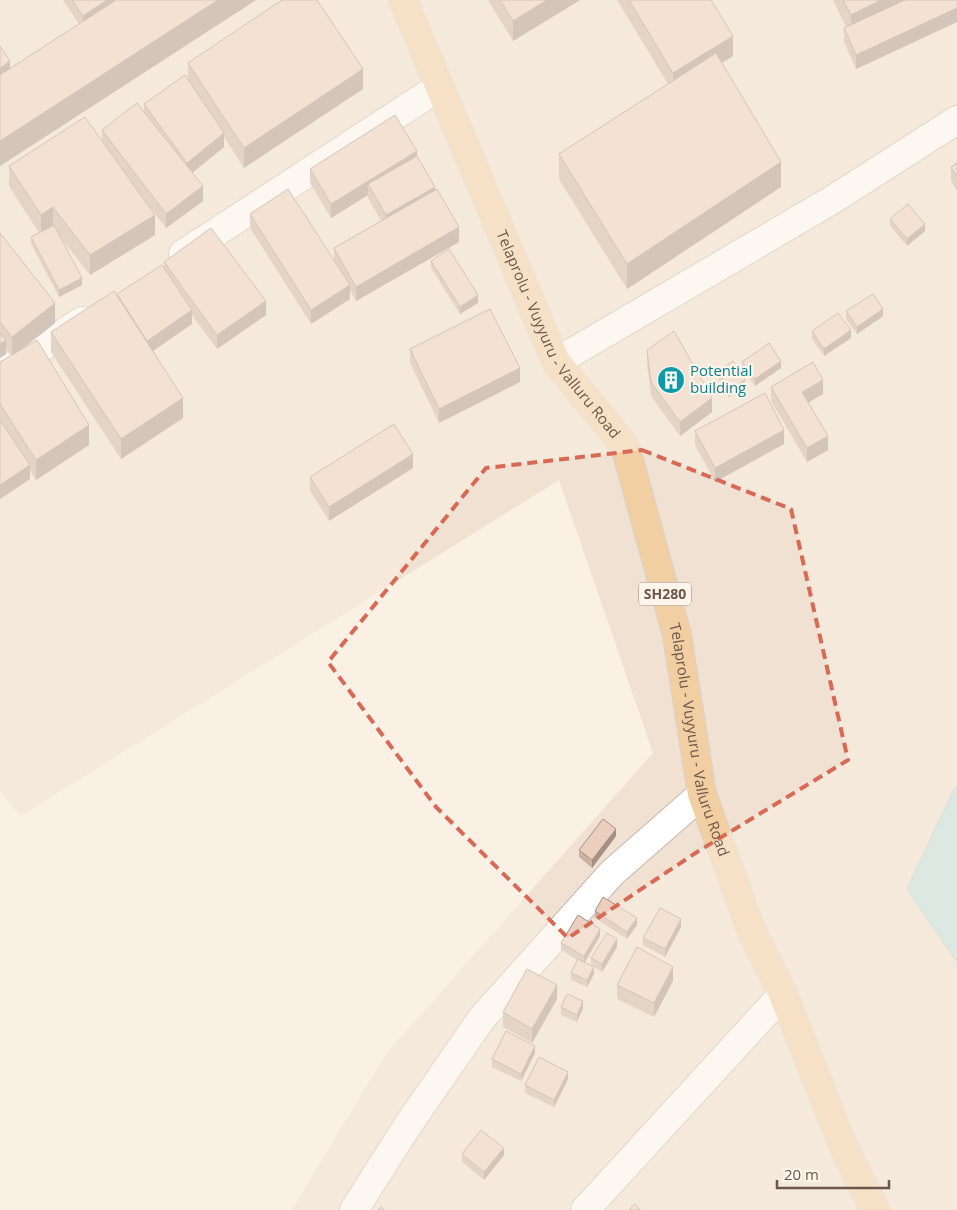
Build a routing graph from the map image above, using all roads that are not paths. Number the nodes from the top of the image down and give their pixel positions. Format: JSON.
{"nodes":[{"id":1,"x":403,"y":0,"type":"edge"},
{"id":2,"x":439,"y":87,"type":"junction"},
{"id":3,"x":957,"y":120,"type":"edge"},
{"id":4,"x":166,"y":266,"type":"edge"},
{"id":5,"x":99,"y":309,"type":"edge"},
{"id":6,"x":556,"y":362,"type":"junction"},
{"id":7,"x":0,"y":374,"type":"edge"},
{"id":8,"x":702,"y":794,"type":"junction"},
{"id":9,"x":783,"y":994,"type":"junction"},
{"id":10,"x":354,"y":1210,"type":"edge"},
{"id":11,"x":585,"y":1210,"type":"edge"},
{"id":12,"x":875,"y":1210,"type":"edge"}],
"edges":[{"from":1,"to":2,"type":"main road","name":"Telaprolu - Vuyyuru - Valluru Road","number":"SH280"},
{"from":2,"to":4,"type":"street"},
{"from":2,"to":6,"type":"main road","name":"Telaprolu - Vuyyuru - Valluru Road","number":"SH280"},
{"from":3,"to":6,"type":"street"},
{"from":5,"to":7,"type":"street"},
{"from":6,"to":8,"type":"main road","name":"Telaprolu - Vuyyuru - Valluru Road","number":"SH280"},
{"from":8,"to":9,"type":"main road","name":"Telaprolu - Vuyyuru - Valluru Road","number":"SH280"},
{"from":8,"to":10,"type":"street"},
{"from":9,"to":11,"type":"street"},
{"from":9,"to":12,"type":"main road","name":"Telaprolu - Vuyyuru - Valluru Road","number":"SH280"}]}
